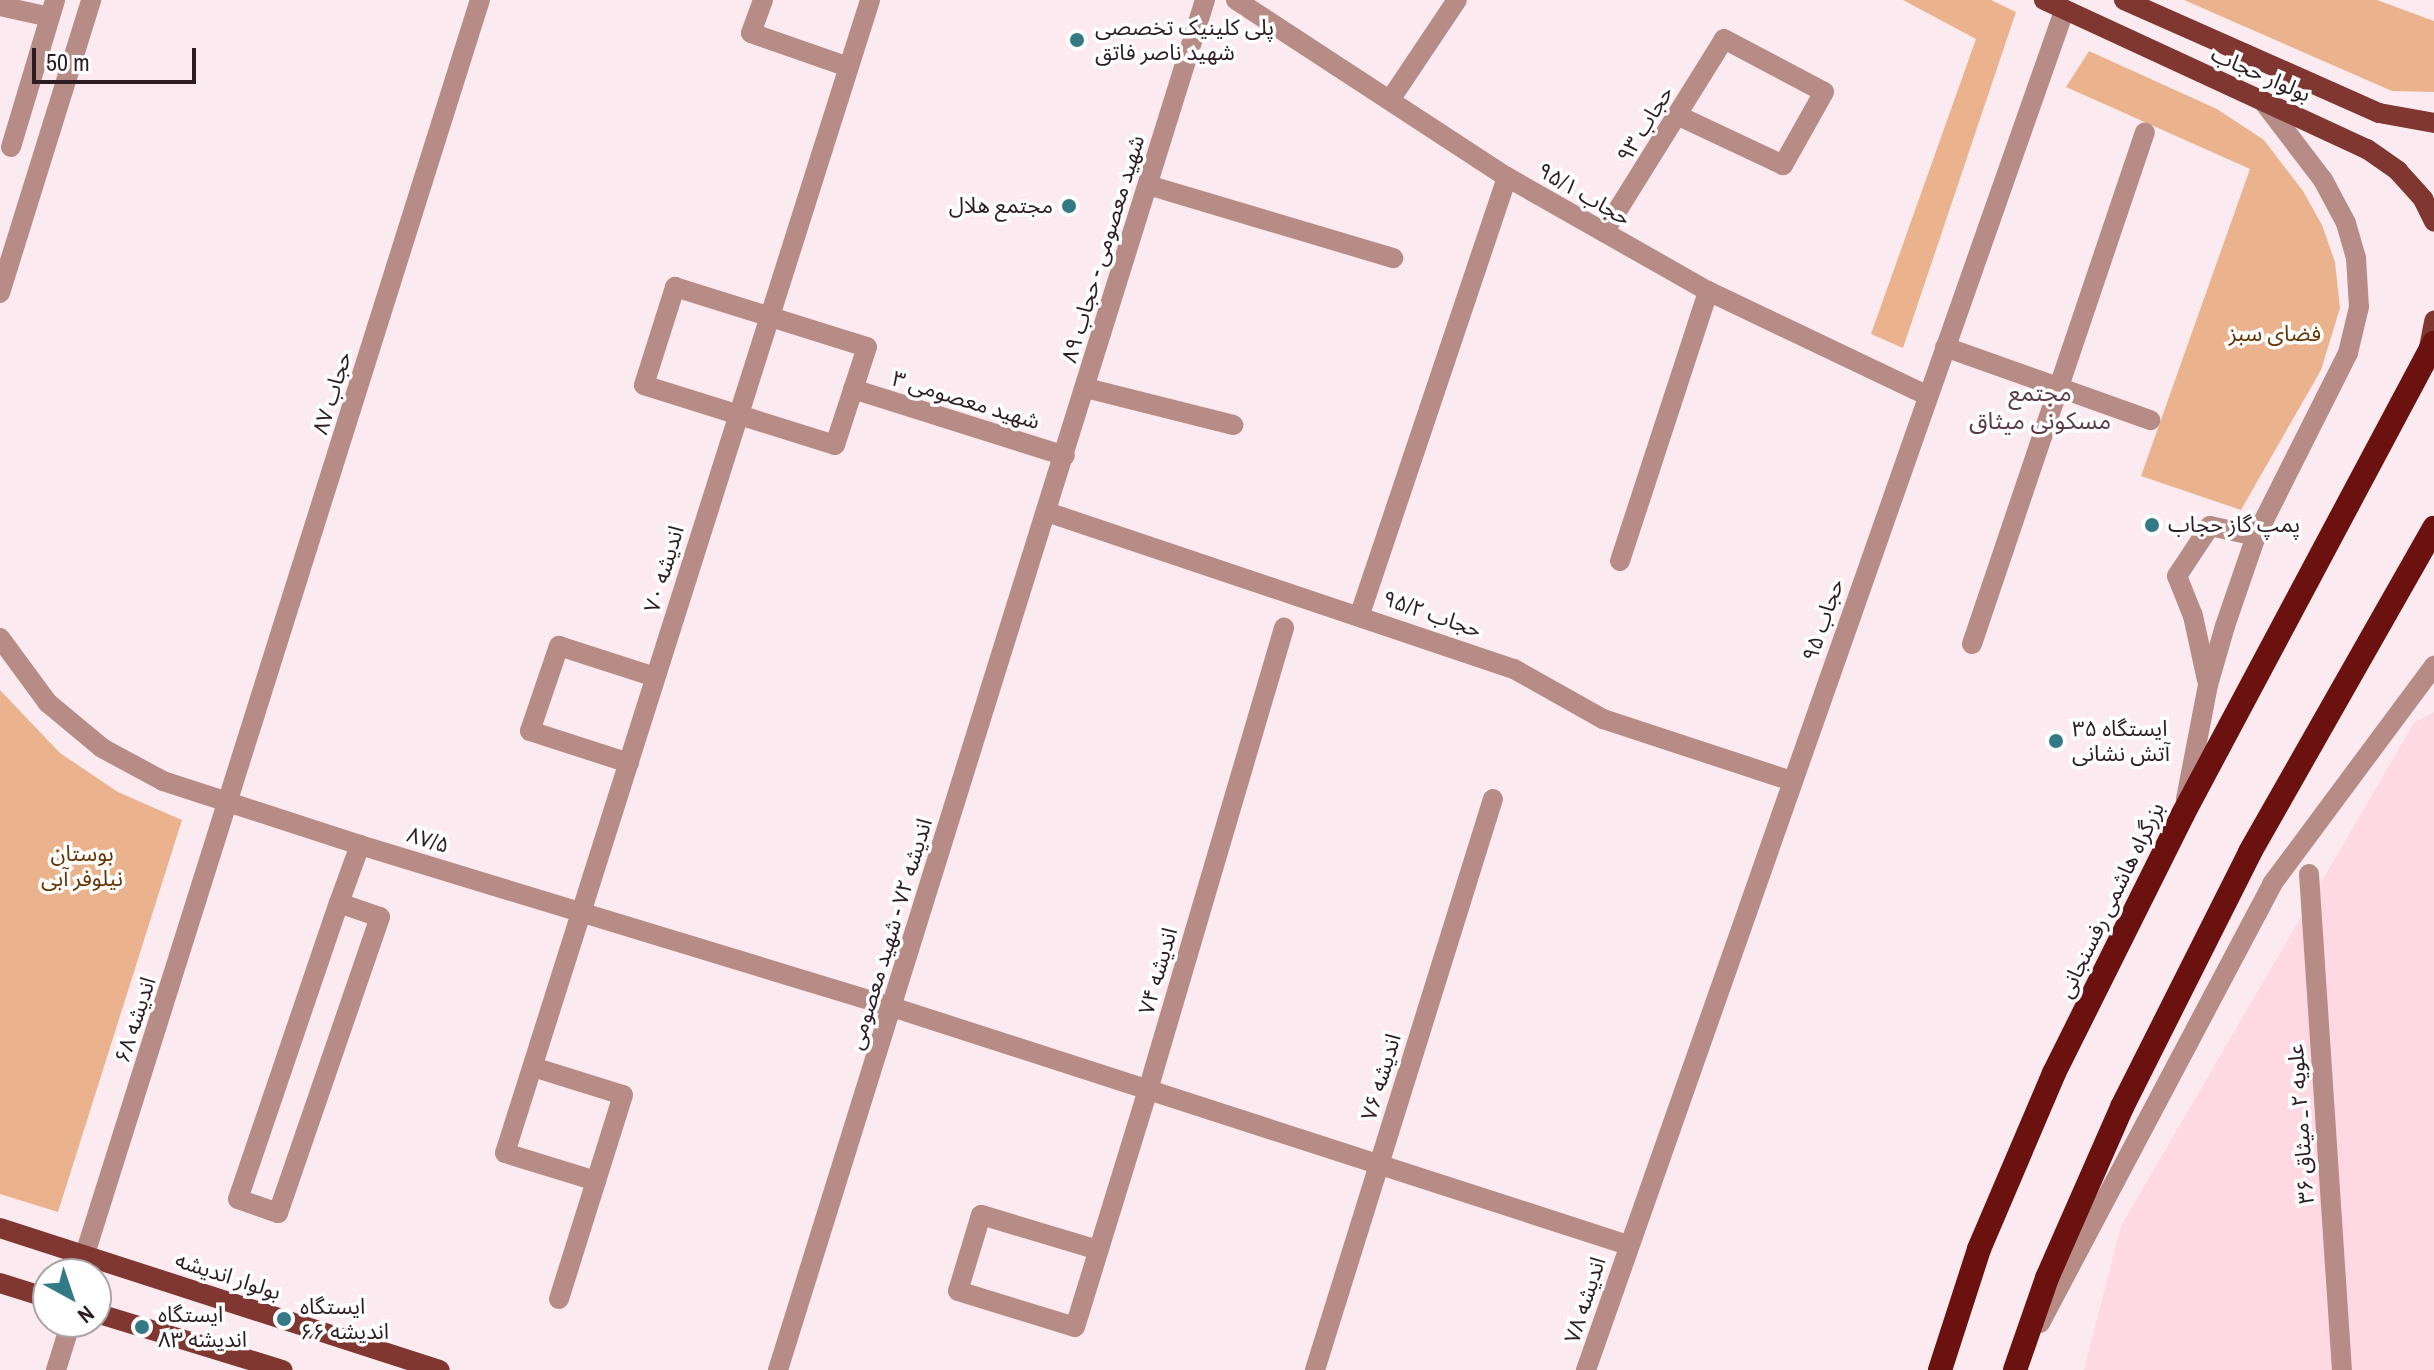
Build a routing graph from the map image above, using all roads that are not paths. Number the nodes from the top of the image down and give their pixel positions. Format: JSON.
{"nodes":[{"id":1,"x":91,"y":0,"type":"edge"},
{"id":2,"x":480,"y":0,"type":"edge"},
{"id":3,"x":763,"y":0,"type":"edge"},
{"id":4,"x":870,"y":0,"type":"edge"},
{"id":5,"x":1205,"y":0,"type":"edge"},
{"id":6,"x":1236,"y":0,"type":"edge"},
{"id":7,"x":1457,"y":0,"type":"edge"},
{"id":8,"x":2044,"y":0,"type":"edge"},
{"id":9,"x":2124,"y":0,"type":"edge"},
{"id":10,"x":0,"y":6,"type":"edge"},
{"id":11,"x":53,"y":8,"type":"edge"},
{"id":12,"x":2064,"y":11,"type":"junction"},
{"id":13,"x":848,"y":67,"type":"junction"},
{"id":14,"x":1390,"y":100,"type":"junction"},
{"id":15,"x":2262,"y":100,"type":"junction"},
{"id":16,"x":1679,"y":116,"type":"junction"},
{"id":17,"x":2434,"y":123,"type":"edge"},
{"id":18,"x":2145,"y":132,"type":"dead end"},
{"id":19,"x":5,"y":145,"type":"edge"},
{"id":20,"x":42,"y":157,"type":"junction"},
{"id":21,"x":1507,"y":177,"type":"junction"},
{"id":22,"x":1148,"y":185,"type":"junction"},
{"id":23,"x":2429,"y":200,"type":"edge"},
{"id":24,"x":2434,"y":222,"type":"edge"},
{"id":25,"x":1604,"y":232,"type":"junction"},
{"id":26,"x":1393,"y":258,"type":"dead end"},
{"id":27,"x":1708,"y":291,"type":"junction"},
{"id":28,"x":0,"y":293,"type":"edge"},
{"id":29,"x":769,"y":316,"type":"junction"},
{"id":30,"x":2434,"y":321,"type":"edge"},
{"id":31,"x":1945,"y":347,"type":"junction"},
{"id":32,"x":2431,"y":348,"type":"edge"},
{"id":33,"x":1086,"y":388,"type":"junction"},
{"id":34,"x":2059,"y":388,"type":"junction"},
{"id":35,"x":853,"y":389,"type":"junction"},
{"id":36,"x":1928,"y":396,"type":"junction"},
{"id":37,"x":738,"y":415,"type":"junction"},
{"id":38,"x":2150,"y":420,"type":"dead end"},
{"id":39,"x":1233,"y":425,"type":"dead end"},
{"id":40,"x":1065,"y":456,"type":"junction"},
{"id":41,"x":1047,"y":512,"type":"junction"},
{"id":42,"x":2434,"y":528,"type":"edge"},
{"id":43,"x":2256,"y":536,"type":"junction"},
{"id":44,"x":1620,"y":561,"type":"dead end"},
{"id":45,"x":1360,"y":614,"type":"junction"},
{"id":46,"x":1284,"y":628,"type":"dead end"},
{"id":47,"x":0,"y":638,"type":"edge"},
{"id":48,"x":1972,"y":644,"type":"dead end"},
{"id":49,"x":2434,"y":666,"type":"edge"},
{"id":50,"x":655,"y":677,"type":"junction"},
{"id":51,"x":2427,"y":681,"type":"edge"},
{"id":52,"x":2208,"y":685,"type":"junction"},
{"id":53,"x":629,"y":763,"type":"junction"},
{"id":54,"x":1792,"y":781,"type":"junction"},
{"id":55,"x":1493,"y":799,"type":"dead end"},
{"id":56,"x":231,"y":801,"type":"junction"},
{"id":57,"x":2183,"y":814,"type":"junction"},
{"id":58,"x":360,"y":845,"type":"junction"},
{"id":59,"x":2309,"y":874,"type":"dead end"},
{"id":60,"x":339,"y":903,"type":"junction"},
{"id":61,"x":582,"y":911,"type":"junction"},
{"id":62,"x":892,"y":1007,"type":"junction"},
{"id":63,"x":533,"y":1067,"type":"junction"},
{"id":64,"x":1148,"y":1090,"type":"junction"},
{"id":65,"x":1379,"y":1164,"type":"junction"},
{"id":66,"x":596,"y":1181,"type":"junction"},
{"id":67,"x":0,"y":1228,"type":"edge"},
{"id":68,"x":1628,"y":1245,"type":"junction"},
{"id":69,"x":1098,"y":1250,"type":"junction"},
{"id":70,"x":85,"y":1254,"type":"junction"},
{"id":71,"x":0,"y":1283,"type":"edge"},
{"id":72,"x":32,"y":1293,"type":"edge"},
{"id":73,"x":559,"y":1299,"type":"dead end"},
{"id":74,"x":112,"y":1318,"type":"edge"},
{"id":75,"x":66,"y":1338,"type":"edge"},
{"id":76,"x":56,"y":1370,"type":"edge"},
{"id":77,"x":282,"y":1370,"type":"edge"},
{"id":78,"x":440,"y":1370,"type":"edge"},
{"id":79,"x":778,"y":1370,"type":"edge"},
{"id":80,"x":1315,"y":1370,"type":"edge"},
{"id":81,"x":1586,"y":1370,"type":"edge"},
{"id":82,"x":1940,"y":1370,"type":"edge"},
{"id":83,"x":2015,"y":1370,"type":"edge"},
{"id":84,"x":2342,"y":1370,"type":"edge"}],
"edges":[{"from":1,"to":20,"type":"street"},
{"from":2,"to":56,"type":"street","name":"حجاب ۸۷"},
{"from":3,"to":13,"type":"street"},
{"from":4,"to":13,"type":"street","name":"اندیشه ۷۰"},
{"from":5,"to":22,"type":"street","name":"شهید معصومی - حجاب ۸۹"},
{"from":6,"to":14,"type":"street","name":"حجاب ۹۵/۱"},
{"from":7,"to":14,"type":"street"},
{"from":8,"to":12,"type":"main road","name":"بولوار حجاب"},
{"from":9,"to":17,"type":"main road","name":"بولوار حجاب"},
{"from":10,"to":11,"type":"street"},
{"from":11,"to":19,"type":"street"},
{"from":12,"to":15,"type":"main road","name":"بولوار حجاب"},
{"from":12,"to":31,"type":"street","name":"حجاب ۹۵"},
{"from":13,"to":29,"type":"street","name":"اندیشه ۷۰"},
{"from":14,"to":21,"type":"street","name":"حجاب ۹۵/۱"},
{"from":15,"to":23,"type":"main road","name":"بولوار حجاب"},
{"from":15,"to":43,"type":"street"},
{"from":16,"to":16,"type":"street","name":"حجاب ۹۳"},
{"from":16,"to":25,"type":"street","name":"حجاب ۹۳"},
{"from":18,"to":34,"type":"street"},
{"from":19,"to":20,"type":"street"},
{"from":20,"to":28,"type":"street"},
{"from":21,"to":25,"type":"street","name":"حجاب ۹۵/۱"},
{"from":21,"to":45,"type":"street"},
{"from":22,"to":26,"type":"street"},
{"from":22,"to":33,"type":"street","name":"شهید معصومی - حجاب ۸۹"},
{"from":23,"to":24,"type":"main road","name":"بولوار حجاب"},
{"from":25,"to":27,"type":"street","name":"حجاب ۹۵/۱"},
{"from":27,"to":36,"type":"street","name":"حجاب ۹۵/۱"},
{"from":27,"to":44,"type":"street"},
{"from":29,"to":35,"type":"street"},
{"from":29,"to":37,"type":"street","name":"اندیشه ۷۰"},
{"from":29,"to":37,"type":"street"},
{"from":30,"to":32,"type":"main road"},
{"from":31,"to":34,"type":"street"},
{"from":31,"to":36,"type":"street","name":"حجاب ۹۵"},
{"from":32,"to":57,"type":"highway","name":"بزرگراه هاشمی رفسنجانی"},
{"from":33,"to":39,"type":"street"},
{"from":33,"to":40,"type":"street","name":"شهید معصومی - حجاب ۸۹"},
{"from":34,"to":38,"type":"street"},
{"from":34,"to":48,"type":"street"},
{"from":35,"to":37,"type":"street"},
{"from":35,"to":40,"type":"street","name":"شهید معصومی ۳"},
{"from":36,"to":54,"type":"street","name":"حجاب ۹۵"},
{"from":37,"to":50,"type":"street","name":"اندیشه ۷۰"},
{"from":40,"to":41,"type":"street","name":"شهید معصومی - حجاب ۸۹"},
{"from":41,"to":45,"type":"street","name":"حجاب ۹۵/۲"},
{"from":41,"to":62,"type":"street","name":"اندیشه ۷۲ - شهید معصومی"},
{"from":42,"to":83,"type":"highway"},
{"from":43,"to":52,"type":"street"},
{"from":43,"to":52,"type":"street"},
{"from":45,"to":54,"type":"street","name":"حجاب ۹۵/۲"},
{"from":46,"to":64,"type":"street","name":"اندیشه ۷۴"},
{"from":47,"to":56,"type":"street","name":"۸۷/۵"},
{"from":49,"to":51,"type":"street"},
{"from":50,"to":53,"type":"street","name":"اندیشه ۷۰"},
{"from":50,"to":53,"type":"street"},
{"from":51,"to":83,"type":"street"},
{"from":52,"to":57,"type":"street"},
{"from":53,"to":61,"type":"street","name":"اندیشه ۷۰"},
{"from":54,"to":68,"type":"street","name":"حجاب ۹۵"},
{"from":55,"to":65,"type":"street","name":"اندیشه ۷۶"},
{"from":56,"to":58,"type":"street","name":"۸۷/۵"},
{"from":56,"to":70,"type":"street","name":"اندیشه ۶۸"},
{"from":57,"to":82,"type":"highway","name":"بزرگراه هاشمی رفسنجانی"},
{"from":58,"to":60,"type":"street"},
{"from":58,"to":61,"type":"street","name":"۸۷/۵"},
{"from":59,"to":84,"type":"street","name":"علویه ۲ ـ میثاق ۳۶"},
{"from":60,"to":60,"type":"street"},
{"from":61,"to":62,"type":"street","name":"۸۷/۵"},
{"from":61,"to":63,"type":"street","name":"اندیشه ۷۰"},
{"from":62,"to":64,"type":"street","name":"۸۷/۵"},
{"from":62,"to":79,"type":"street","name":"اندیشه ۷۲ - شهید معصومی"},
{"from":63,"to":66,"type":"street"},
{"from":63,"to":66,"type":"street","name":"اندیشه ۷۰"},
{"from":64,"to":65,"type":"street","name":"۸۷/۵"},
{"from":64,"to":69,"type":"street","name":"اندیشه ۷۴"},
{"from":65,"to":68,"type":"street","name":"۸۷/۵"},
{"from":65,"to":80,"type":"street","name":"اندیشه ۷۶"},
{"from":66,"to":73,"type":"street"},
{"from":67,"to":70,"type":"main road","name":"بولوار اندیشه"},
{"from":68,"to":81,"type":"street","name":"اندیشه ۷۸"},
{"from":69,"to":69,"type":"street","name":"اندیشه ۷۴"},
{"from":70,"to":78,"type":"main road","name":"بولوار اندیشه"},
{"from":71,"to":72,"type":"main road"},
{"from":74,"to":77,"type":"main road"},
{"from":75,"to":76,"type":"street"}]}
